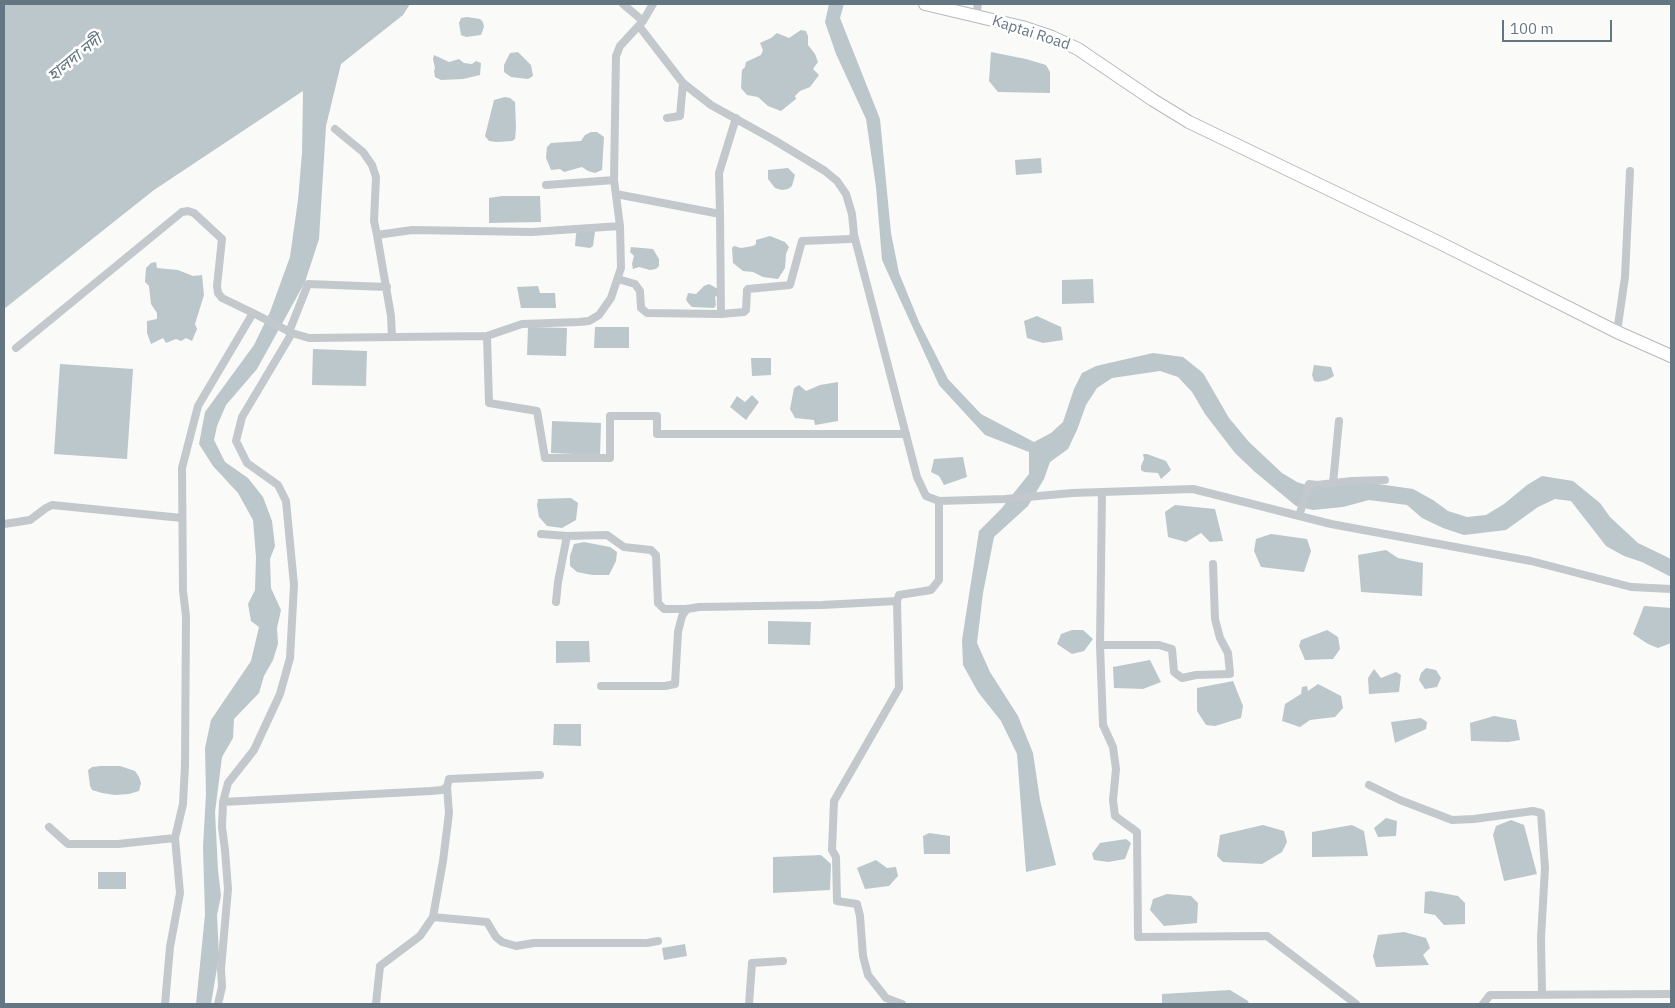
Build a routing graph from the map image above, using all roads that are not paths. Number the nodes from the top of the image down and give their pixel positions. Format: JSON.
{"nodes":[{"id":1,"x":623,"y":4,"type":"edge"},
{"id":2,"x":653,"y":4,"type":"edge"},
{"id":3,"x":925,"y":4,"type":"edge"},
{"id":4,"x":977,"y":10,"type":"edge"},
{"id":5,"x":641,"y":23,"type":"junction"},
{"id":6,"x":683,"y":83,"type":"junction"},
{"id":7,"x":667,"y":118,"type":"dead end"},
{"id":8,"x":736,"y":118,"type":"junction"},
{"id":9,"x":335,"y":129,"type":"dead end"},
{"id":10,"x":1630,"y":171,"type":"dead end"},
{"id":11,"x":614,"y":180,"type":"junction"},
{"id":12,"x":546,"y":185,"type":"dead end"},
{"id":13,"x":616,"y":194,"type":"junction"},
{"id":14,"x":720,"y":214,"type":"junction"},
{"id":15,"x":620,"y":226,"type":"junction"},
{"id":16,"x":854,"y":234,"type":"junction"},
{"id":17,"x":377,"y":235,"type":"junction"},
{"id":18,"x":618,"y":279,"type":"junction"},
{"id":19,"x":387,"y":288,"type":"junction"},
{"id":20,"x":253,"y":313,"type":"junction"},
{"id":21,"x":721,"y":314,"type":"junction"},
{"id":22,"x":289,"y":331,"type":"junction"},
{"id":23,"x":1617,"y":332,"type":"junction"},
{"id":24,"x":488,"y":336,"type":"junction"},
{"id":25,"x":392,"y":337,"type":"junction"},
{"id":26,"x":16,"y":348,"type":"dead end"},
{"id":27,"x":1671,"y":356,"type":"edge"},
{"id":28,"x":1339,"y":421,"type":"dead end"},
{"id":29,"x":906,"y":434,"type":"junction"},
{"id":30,"x":1385,"y":480,"type":"dead end"},
{"id":31,"x":1333,"y":483,"type":"junction"},
{"id":32,"x":1102,"y":492,"type":"junction"},
{"id":33,"x":939,"y":502,"type":"junction"},
{"id":34,"x":1300,"y":512,"type":"junction"},
{"id":35,"x":182,"y":518,"type":"junction"},
{"id":36,"x":4,"y":524,"type":"edge"},
{"id":37,"x":541,"y":534,"type":"dead end"},
{"id":38,"x":566,"y":536,"type":"junction"},
{"id":39,"x":1213,"y":564,"type":"dead end"},
{"id":40,"x":1671,"y":590,"type":"edge"},
{"id":41,"x":897,"y":601,"type":"junction"},
{"id":42,"x":556,"y":602,"type":"dead end"},
{"id":43,"x":688,"y":609,"type":"junction"},
{"id":44,"x":1100,"y":645,"type":"junction"},
{"id":45,"x":601,"y":686,"type":"dead end"},
{"id":46,"x":540,"y":775,"type":"dead end"},
{"id":47,"x":1369,"y":784,"type":"dead end"},
{"id":48,"x":447,"y":787,"type":"junction"},
{"id":49,"x":223,"y":802,"type":"junction"},
{"id":50,"x":49,"y":827,"type":"dead end"},
{"id":51,"x":175,"y":838,"type":"junction"},
{"id":52,"x":433,"y":917,"type":"junction"},
{"id":53,"x":658,"y":941,"type":"dead end"},
{"id":54,"x":783,"y":961,"type":"dead end"},
{"id":55,"x":1542,"y":994,"type":"junction"},
{"id":56,"x":1671,"y":994,"type":"edge"},
{"id":57,"x":165,"y":1004,"type":"edge"},
{"id":58,"x":218,"y":1004,"type":"edge"},
{"id":59,"x":376,"y":1004,"type":"edge"},
{"id":60,"x":748,"y":1004,"type":"edge"},
{"id":61,"x":902,"y":1004,"type":"edge"},
{"id":62,"x":1354,"y":1004,"type":"edge"},
{"id":63,"x":1483,"y":1004,"type":"edge"}],
"edges":[{"from":1,"to":5,"type":"street"},
{"from":2,"to":5,"type":"street"},
{"from":3,"to":4,"type":"main road","name":"Kaptai Road"},
{"from":4,"to":23,"type":"main road","name":"Kaptai Road"},
{"from":5,"to":6,"type":"street"},
{"from":5,"to":11,"type":"street"},
{"from":6,"to":7,"type":"street"},
{"from":6,"to":8,"type":"street"},
{"from":8,"to":14,"type":"street"},
{"from":8,"to":16,"type":"street"},
{"from":9,"to":17,"type":"street"},
{"from":10,"to":23,"type":"street"},
{"from":11,"to":12,"type":"street"},
{"from":11,"to":13,"type":"street"},
{"from":13,"to":14,"type":"street"},
{"from":13,"to":15,"type":"street"},
{"from":14,"to":21,"type":"street"},
{"from":15,"to":17,"type":"street"},
{"from":15,"to":18,"type":"street"},
{"from":16,"to":21,"type":"street"},
{"from":16,"to":29,"type":"street"},
{"from":17,"to":19,"type":"street"},
{"from":18,"to":21,"type":"street"},
{"from":18,"to":24,"type":"street"},
{"from":19,"to":22,"type":"street"},
{"from":19,"to":25,"type":"street"},
{"from":20,"to":22,"type":"street"},
{"from":20,"to":26,"type":"street"},
{"from":20,"to":35,"type":"street"},
{"from":22,"to":25,"type":"street"},
{"from":22,"to":49,"type":"street"},
{"from":23,"to":27,"type":"main road","name":"Kaptai Road"},
{"from":24,"to":25,"type":"street"},
{"from":24,"to":29,"type":"street"},
{"from":28,"to":31,"type":"street"},
{"from":29,"to":33,"type":"street"},
{"from":30,"to":31,"type":"street"},
{"from":31,"to":34,"type":"street"},
{"from":32,"to":33,"type":"street"},
{"from":32,"to":34,"type":"street"},
{"from":32,"to":44,"type":"street"},
{"from":33,"to":41,"type":"street"},
{"from":34,"to":40,"type":"street"},
{"from":35,"to":36,"type":"street"},
{"from":35,"to":51,"type":"street"},
{"from":37,"to":38,"type":"street"},
{"from":38,"to":42,"type":"street"},
{"from":38,"to":43,"type":"street"},
{"from":39,"to":44,"type":"street"},
{"from":41,"to":43,"type":"street"},
{"from":41,"to":61,"type":"street"},
{"from":43,"to":45,"type":"street"},
{"from":44,"to":62,"type":"street"},
{"from":46,"to":48,"type":"street"},
{"from":47,"to":55,"type":"street"},
{"from":48,"to":49,"type":"street"},
{"from":48,"to":52,"type":"street"},
{"from":49,"to":58,"type":"street"},
{"from":50,"to":51,"type":"street"},
{"from":51,"to":57,"type":"street"},
{"from":52,"to":53,"type":"street"},
{"from":52,"to":59,"type":"street"},
{"from":54,"to":60,"type":"street"},
{"from":55,"to":56,"type":"street"},
{"from":55,"to":63,"type":"street"}]}
